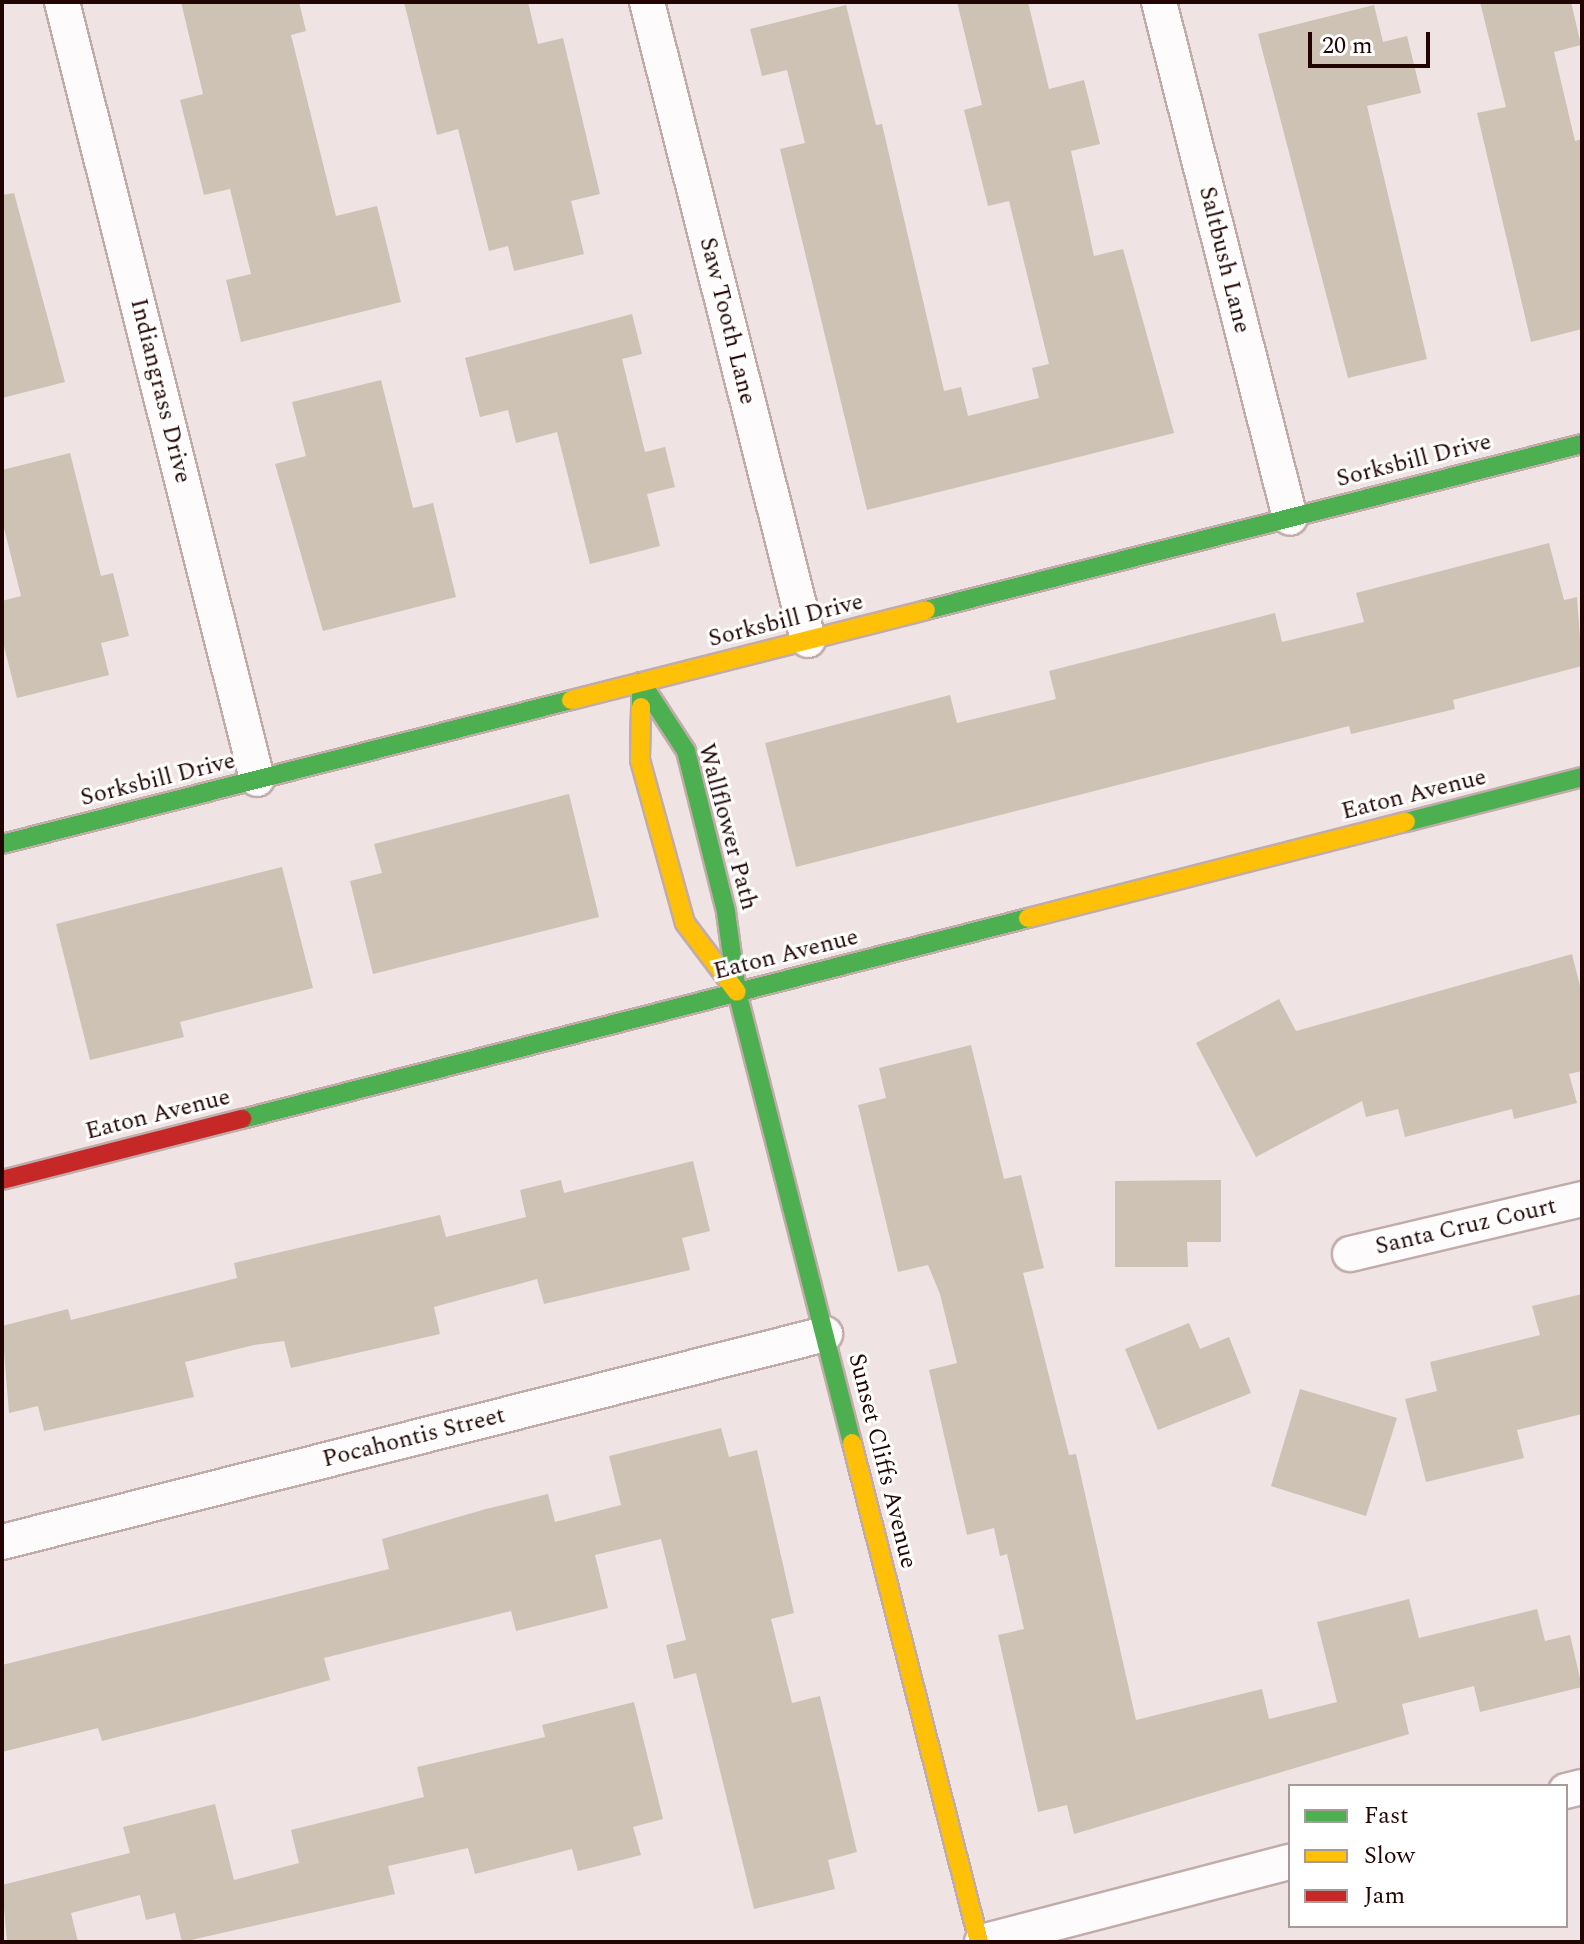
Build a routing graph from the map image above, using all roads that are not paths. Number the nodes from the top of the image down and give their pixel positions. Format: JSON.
{"nodes":[{"id":1,"x":62,"y":2,"type":"edge"},
{"id":2,"x":647,"y":2,"type":"edge"},
{"id":3,"x":1159,"y":2,"type":"edge"},
{"id":4,"x":1582,"y":444,"type":"edge"},
{"id":5,"x":1290,"y":518,"type":"junction"},
{"id":6,"x":808,"y":640,"type":"junction"},
{"id":7,"x":641,"y":682,"type":"junction"},
{"id":8,"x":1582,"y":777,"type":"edge"},
{"id":9,"x":257,"y":779,"type":"junction"},
{"id":10,"x":2,"y":844,"type":"edge"},
{"id":11,"x":737,"y":992,"type":"junction"},
{"id":12,"x":2,"y":1180,"type":"edge"},
{"id":13,"x":1582,"y":1199,"type":"edge"},
{"id":14,"x":1350,"y":1254,"type":"dead end"},
{"id":15,"x":825,"y":1334,"type":"junction"},
{"id":16,"x":2,"y":1542,"type":"edge"},
{"id":17,"x":1288,"y":1863,"type":"edge"},
{"id":18,"x":980,"y":1942,"type":"edge"}],
"edges":[{"from":1,"to":9,"type":"street","name":"Indiangrass Drive"},
{"from":2,"to":6,"type":"street","name":"Saw Tooth Lane"},
{"from":3,"to":5,"type":"street","name":"Saltbush Lane"},
{"from":4,"to":5,"type":"street","name":"Sorksbill Drive"},
{"from":5,"to":6,"type":"street","name":"Sorksbill Drive"},
{"from":6,"to":7,"type":"street","name":"Sorksbill Drive"},
{"from":7,"to":9,"type":"street","name":"Sorksbill Drive"},
{"from":7,"to":11,"type":"street","name":"Wallflower Path"},
{"from":7,"to":11,"type":"street"},
{"from":8,"to":11,"type":"street","name":"Eaton Avenue"},
{"from":9,"to":10,"type":"street","name":"Sorksbill Drive"},
{"from":11,"to":12,"type":"street","name":"Eaton Avenue"},
{"from":11,"to":15,"type":"street","name":"Sunset Cliffs Avenue"},
{"from":13,"to":14,"type":"street","name":"Santa Cruz Court"},
{"from":15,"to":16,"type":"street","name":"Pocahontis Street"},
{"from":15,"to":18,"type":"street","name":"Sunset Cliffs Avenue"},
{"from":17,"to":18,"type":"street"}]}
